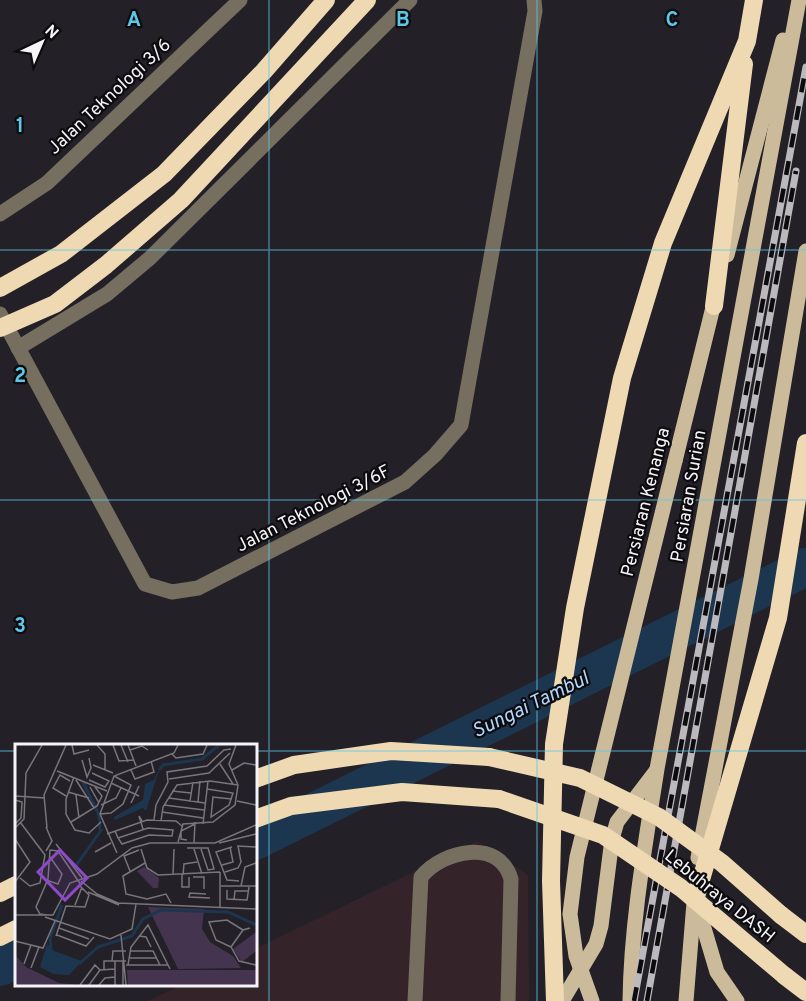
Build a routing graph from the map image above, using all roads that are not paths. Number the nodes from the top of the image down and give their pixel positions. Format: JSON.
{"nodes":[{"id":1,"x":240,"y":0,"type":"edge"},
{"id":2,"x":326,"y":0,"type":"edge"},
{"id":3,"x":367,"y":0,"type":"edge"},
{"id":4,"x":410,"y":0,"type":"edge"},
{"id":5,"x":534,"y":0,"type":"edge"},
{"id":6,"x":754,"y":0,"type":"edge"},
{"id":7,"x":799,"y":0,"type":"edge"},
{"id":8,"x":796,"y":16,"type":"junction"},
{"id":9,"x":747,"y":41,"type":"junction"},
{"id":10,"x":0,"y":214,"type":"edge"},
{"id":11,"x":806,"y":251,"type":"edge"},
{"id":12,"x":1,"y":286,"type":"edge"},
{"id":13,"x":714,"y":306,"type":"junction"},
{"id":14,"x":0,"y":314,"type":"edge"},
{"id":15,"x":0,"y":328,"type":"edge"},
{"id":16,"x":18,"y":348,"type":"junction"},
{"id":17,"x":806,"y":443,"type":"edge"},
{"id":18,"x":657,"y":769,"type":"junction"},
{"id":19,"x":256,"y":779,"type":"edge"},
{"id":20,"x":256,"y":819,"type":"edge"},
{"id":21,"x":15,"y":886,"type":"edge"},
{"id":22,"x":0,"y":893,"type":"edge"},
{"id":23,"x":695,"y":900,"type":"junction"},
{"id":24,"x":15,"y":928,"type":"edge"},
{"id":25,"x":806,"y":934,"type":"edge"},
{"id":26,"x":0,"y":936,"type":"edge"},
{"id":27,"x":806,"y":992,"type":"edge"},
{"id":28,"x":415,"y":1001,"type":"edge"},
{"id":29,"x":508,"y":1001,"type":"edge"},
{"id":30,"x":555,"y":1001,"type":"edge"},
{"id":31,"x":562,"y":1001,"type":"edge"},
{"id":32,"x":592,"y":1001,"type":"edge"},
{"id":33,"x":630,"y":1001,"type":"edge"},
{"id":34,"x":686,"y":1001,"type":"edge"},
{"id":35,"x":737,"y":1001,"type":"edge"}],
"edges":[{"from":1,"to":10,"type":"street","name":"Jalan Teknologi 3/6"},
{"from":2,"to":12,"type":"highway"},
{"from":3,"to":15,"type":"highway","bridge":true},
{"from":4,"to":16,"type":"street"},
{"from":5,"to":16,"type":"street","name":"Jalan Teknologi 3/6F"},
{"from":6,"to":9,"type":"highway"},
{"from":7,"to":8,"type":"main road","name":"Persiaran Surian"},
{"from":8,"to":13,"type":"main road","name":"Persiaran Kenanga"},
{"from":8,"to":18,"type":"main road","name":"Persiaran Surian"},
{"from":9,"to":13,"type":"highway"},
{"from":9,"to":30,"type":"highway"},
{"from":11,"to":23,"type":"main road"},
{"from":13,"to":32,"type":"main road","name":"Persiaran Kenanga","bridge":true},
{"from":14,"to":16,"type":"street","name":"Jalan Teknologi 3/6F"},
{"from":17,"to":23,"type":"highway"},
{"from":18,"to":31,"type":"main road"},
{"from":18,"to":33,"type":"main road","name":"Persiaran Surian"},
{"from":19,"to":25,"type":"highway","name":"Lebuhraya DASH","bridge":true},
{"from":20,"to":27,"type":"highway","name":"Lebuhraya DASH","bridge":true},
{"from":21,"to":22,"type":"highway"},
{"from":23,"to":34,"type":"main road"},
{"from":23,"to":35,"type":"main road"},
{"from":24,"to":26,"type":"highway"},
{"from":28,"to":29,"type":"street"}]}
